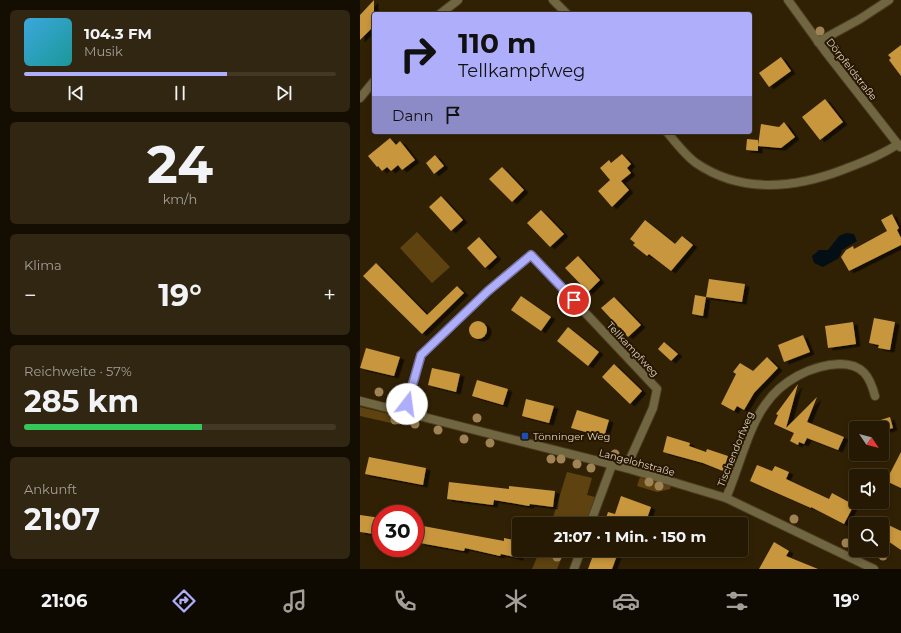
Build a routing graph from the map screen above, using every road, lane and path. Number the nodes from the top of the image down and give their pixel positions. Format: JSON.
{"nodes":[{"id":1,"x":458,"y":0,"type":"edge"},
{"id":2,"x":553,"y":0,"type":"edge"},
{"id":3,"x":788,"y":0,"type":"edge"},
{"id":4,"x":890,"y":0,"type":"edge"},
{"id":5,"x":443,"y":12,"type":"edge"},
{"id":6,"x":565,"y":12,"type":"edge"},
{"id":7,"x":818,"y":42,"type":"junction"},
{"id":8,"x":372,"y":83,"type":"edge"},
{"id":9,"x":360,"y":98,"type":"edge"},
{"id":10,"x":669,"y":134,"type":"edge"},
{"id":11,"x":899,"y":146,"type":"edge"},
{"id":12,"x":874,"y":396,"type":"dead end"},
{"id":13,"x":360,"y":400,"type":"edge"},
{"id":14,"x":405,"y":412,"type":"junction"},
{"id":15,"x":612,"y":465,"type":"junction"},
{"id":16,"x":626,"y":468,"type":"junction"},
{"id":17,"x":726,"y":498,"type":"junction"},
{"id":18,"x":593,"y":517,"type":"edge"},
{"id":19,"x":578,"y":557,"type":"edge"},
{"id":20,"x":574,"y":569,"type":"edge"},
{"id":21,"x":874,"y":569,"type":"edge"}],
"edges":[{"from":1,"to":5,"type":"street"},
{"from":2,"to":6,"type":"street"},
{"from":3,"to":7,"type":"street","name":"Dörpfeldstraße"},
{"from":4,"to":7,"type":"street"},
{"from":7,"to":11,"type":"street","name":"Dörpfeldstraße"},
{"from":8,"to":9,"type":"street"},
{"from":10,"to":11,"type":"street"},
{"from":12,"to":17,"type":"street","name":"Tischendorfweg"},
{"from":13,"to":14,"type":"street","name":"Langelohstraße"},
{"from":14,"to":15,"type":"street","name":"Langelohstraße"},
{"from":14,"to":16,"type":"street","name":"Tellkampfweg"},
{"from":15,"to":16,"type":"street","name":"Langelohstraße"},
{"from":15,"to":18,"type":"street"},
{"from":16,"to":17,"type":"street","name":"Langelohstraße"},
{"from":17,"to":21,"type":"street","name":"Langelohstraße"},
{"from":19,"to":20,"type":"street"}]}
